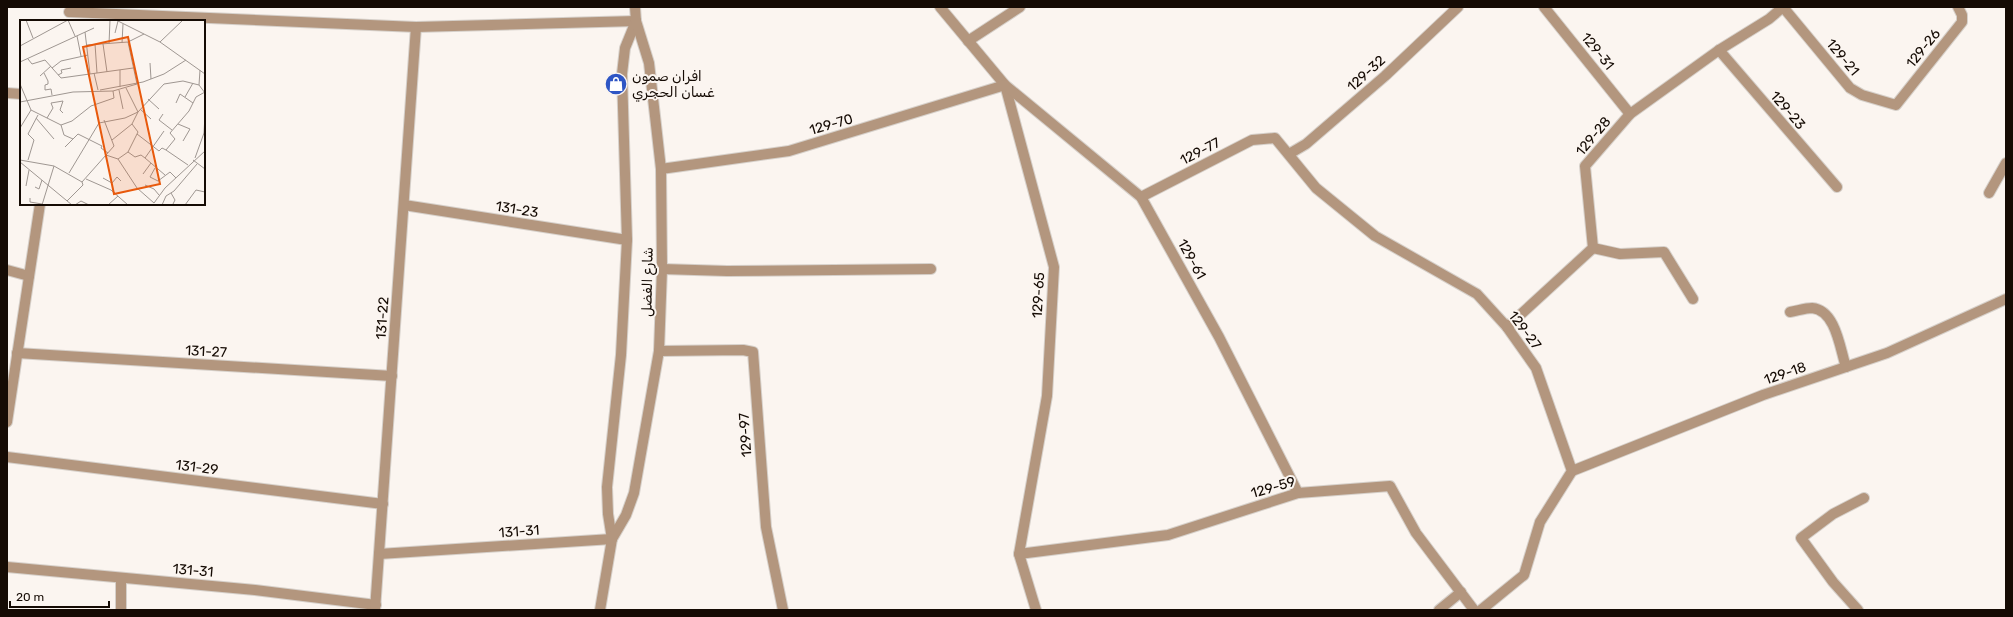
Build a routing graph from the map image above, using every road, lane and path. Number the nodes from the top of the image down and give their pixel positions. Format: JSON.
{"nodes":[{"id":1,"x":635,"y":7,"type":"edge"},
{"id":2,"x":940,"y":7,"type":"edge"},
{"id":3,"x":1020,"y":7,"type":"edge"},
{"id":4,"x":1458,"y":7,"type":"edge"},
{"id":5,"x":1544,"y":7,"type":"edge"},
{"id":6,"x":1783,"y":7,"type":"edge"},
{"id":7,"x":1958,"y":7,"type":"edge"},
{"id":8,"x":68,"y":13,"type":"edge"},
{"id":9,"x":636,"y":20,"type":"junction"},
{"id":10,"x":416,"y":27,"type":"junction"},
{"id":11,"x":968,"y":41,"type":"junction"},
{"id":12,"x":1719,"y":50,"type":"junction"},
{"id":13,"x":1005,"y":85,"type":"junction"},
{"id":14,"x":7,"y":93,"type":"edge"},
{"id":15,"x":20,"y":94,"type":"edge"},
{"id":16,"x":1896,"y":104,"type":"joint"},
{"id":17,"x":1630,"y":114,"type":"junction"},
{"id":18,"x":1276,"y":138,"type":"joint"},
{"id":19,"x":1289,"y":154,"type":"junction"},
{"id":20,"x":2006,"y":163,"type":"edge"},
{"id":21,"x":661,"y":169,"type":"junction"},
{"id":22,"x":1837,"y":187,"type":"dead end"},
{"id":23,"x":1989,"y":193,"type":"dead end"},
{"id":24,"x":1141,"y":197,"type":"junction"},
{"id":25,"x":40,"y":205,"type":"edge"},
{"id":26,"x":404,"y":205,"type":"junction"},
{"id":27,"x":627,"y":240,"type":"junction"},
{"id":28,"x":1593,"y":248,"type":"junction"},
{"id":29,"x":662,"y":269,"type":"junction"},
{"id":30,"x":931,"y":269,"type":"dead end"},
{"id":31,"x":7,"y":270,"type":"edge"},
{"id":32,"x":29,"y":276,"type":"junction"},
{"id":33,"x":1693,"y":299,"type":"dead end"},
{"id":34,"x":2006,"y":299,"type":"edge"},
{"id":35,"x":1790,"y":312,"type":"dead end"},
{"id":36,"x":1507,"y":328,"type":"junction"},
{"id":37,"x":658,"y":351,"type":"junction"},
{"id":38,"x":18,"y":353,"type":"junction"},
{"id":39,"x":1846,"y":366,"type":"junction"},
{"id":40,"x":392,"y":376,"type":"junction"},
{"id":41,"x":7,"y":422,"type":"edge"},
{"id":42,"x":7,"y":457,"type":"edge"},
{"id":43,"x":1572,"y":471,"type":"junction"},
{"id":44,"x":1298,"y":492,"type":"junction"},
{"id":45,"x":1864,"y":498,"type":"dead end"},
{"id":46,"x":383,"y":504,"type":"junction"},
{"id":47,"x":612,"y":539,"type":"junction"},
{"id":48,"x":380,"y":554,"type":"junction"},
{"id":49,"x":1019,"y":554,"type":"junction"},
{"id":50,"x":7,"y":567,"type":"edge"},
{"id":51,"x":121,"y":578,"type":"junction"},
{"id":52,"x":1460,"y":592,"type":"junction"},
{"id":53,"x":376,"y":608,"type":"edge"},
{"id":54,"x":121,"y":610,"type":"edge"},
{"id":55,"x":600,"y":610,"type":"edge"},
{"id":56,"x":783,"y":610,"type":"edge"},
{"id":57,"x":1036,"y":610,"type":"edge"},
{"id":58,"x":1439,"y":610,"type":"edge"},
{"id":59,"x":1474,"y":610,"type":"edge"},
{"id":60,"x":1481,"y":610,"type":"edge"},
{"id":61,"x":1858,"y":610,"type":"edge"}],
"edges":[{"from":1,"to":9,"type":"street","name":"شارع الفضل"},
{"from":2,"to":11,"type":"street","name":"129-65"},
{"from":3,"to":11,"type":"street"},
{"from":4,"to":19,"type":"street","name":"129-32"},
{"from":5,"to":17,"type":"street","name":"129-31"},
{"from":6,"to":12,"type":"street","name":"129-28"},
{"from":6,"to":16,"type":"street","name":"129-21"},
{"from":7,"to":16,"type":"street","name":"129-26"},
{"from":8,"to":10,"type":"street"},
{"from":9,"to":10,"type":"street"},
{"from":9,"to":21,"type":"street","name":"شارع الفضل"},
{"from":9,"to":27,"type":"street","name":"شارع الفضل"},
{"from":10,"to":26,"type":"street","name":"131-22"},
{"from":11,"to":13,"type":"street","name":"129-65"},
{"from":12,"to":17,"type":"street","name":"129-28"},
{"from":12,"to":22,"type":"street","name":"129-23"},
{"from":13,"to":21,"type":"street","name":"129-70"},
{"from":13,"to":24,"type":"street","name":"129-61"},
{"from":13,"to":49,"type":"street","name":"129-65"},
{"from":14,"to":15,"type":"street"},
{"from":17,"to":28,"type":"street","name":"129-28"},
{"from":18,"to":19,"type":"street","name":"129-27"},
{"from":18,"to":24,"type":"street","name":"129-77"},
{"from":19,"to":36,"type":"street","name":"129-27"},
{"from":20,"to":23,"type":"street"},
{"from":21,"to":29,"type":"street","name":"شارع الفضل"},
{"from":24,"to":44,"type":"street","name":"129-61"},
{"from":25,"to":32,"type":"street"},
{"from":26,"to":27,"type":"street","name":"131-23"},
{"from":26,"to":40,"type":"street","name":"131-22"},
{"from":27,"to":47,"type":"street","name":"شارع الفضل"},
{"from":28,"to":33,"type":"street"},
{"from":28,"to":36,"type":"street"},
{"from":29,"to":30,"type":"street"},
{"from":29,"to":37,"type":"street","name":"شارع الفضل"},
{"from":31,"to":32,"type":"street"},
{"from":32,"to":38,"type":"street"},
{"from":34,"to":39,"type":"street","name":"129-18"},
{"from":35,"to":39,"type":"street"},
{"from":36,"to":43,"type":"street","name":"129-27"},
{"from":37,"to":47,"type":"street","name":"شارع الفضل"},
{"from":37,"to":56,"type":"street","name":"129-97"},
{"from":38,"to":40,"type":"street","name":"131-27"},
{"from":38,"to":41,"type":"street"},
{"from":39,"to":43,"type":"street","name":"129-18"},
{"from":40,"to":46,"type":"street","name":"131-22"},
{"from":42,"to":46,"type":"street","name":"131-29"},
{"from":43,"to":60,"type":"street"},
{"from":44,"to":49,"type":"street","name":"129-59"},
{"from":44,"to":52,"type":"street","name":"129-59"},
{"from":45,"to":61,"type":"street"},
{"from":46,"to":48,"type":"street","name":"131-22"},
{"from":47,"to":48,"type":"street","name":"131-31"},
{"from":47,"to":55,"type":"street","name":"شارع الفضل"},
{"from":48,"to":53,"type":"street","name":"131-22"},
{"from":49,"to":57,"type":"street","name":"129-65"},
{"from":50,"to":51,"type":"street","name":"131-31"},
{"from":51,"to":53,"type":"street","name":"131-31"},
{"from":51,"to":54,"type":"street"},
{"from":52,"to":58,"type":"street"},
{"from":52,"to":59,"type":"street","name":"129-59"}]}
